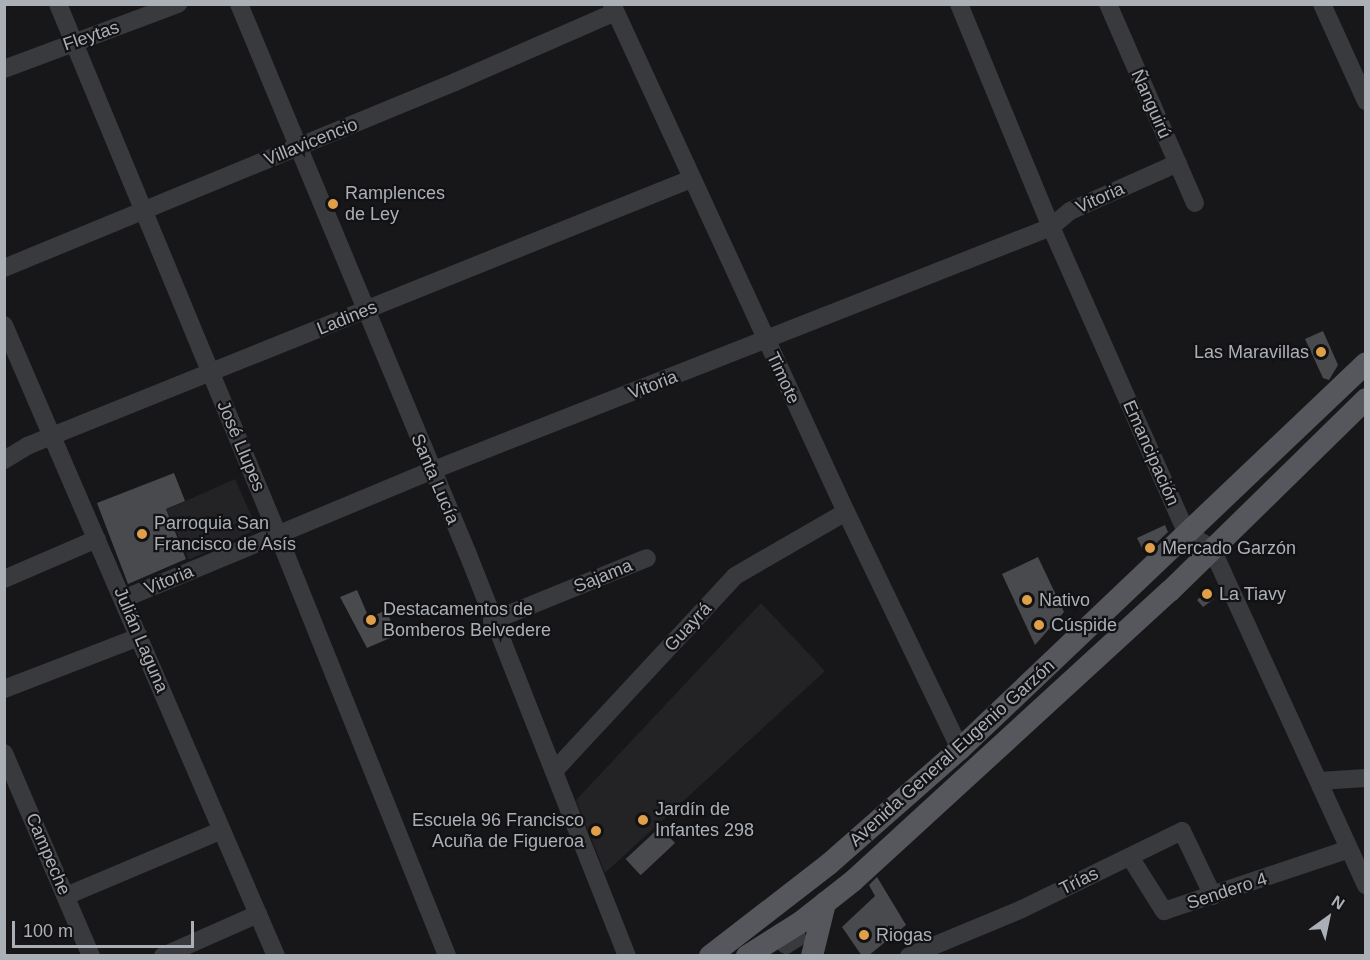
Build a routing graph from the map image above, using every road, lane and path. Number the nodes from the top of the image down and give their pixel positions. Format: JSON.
{"nodes":[{"id":1,"x":58,"y":4,"type":"edge"},
{"id":2,"x":178,"y":4,"type":"edge"},
{"id":3,"x":239,"y":4,"type":"edge"},
{"id":4,"x":959,"y":4,"type":"edge"},
{"id":5,"x":1108,"y":4,"type":"edge"},
{"id":6,"x":1322,"y":4,"type":"edge"},
{"id":7,"x":614,"y":8,"type":"edge"},
{"id":8,"x":73,"y":41,"type":"junction"},
{"id":9,"x":4,"y":69,"type":"edge"},
{"id":10,"x":1365,"y":100,"type":"edge"},
{"id":11,"x":300,"y":147,"type":"junction"},
{"id":12,"x":1178,"y":163,"type":"junction"},
{"id":13,"x":691,"y":179,"type":"junction"},
{"id":14,"x":1196,"y":203,"type":"dead end"},
{"id":15,"x":143,"y":210,"type":"junction"},
{"id":16,"x":1052,"y":227,"type":"junction"},
{"id":17,"x":4,"y":268,"type":"edge"},
{"id":18,"x":366,"y":310,"type":"junction"},
{"id":19,"x":4,"y":325,"type":"edge"},
{"id":20,"x":766,"y":341,"type":"junction"},
{"id":21,"x":10,"y":351,"type":"edge"},
{"id":22,"x":1365,"y":363,"type":"edge"},
{"id":23,"x":211,"y":372,"type":"junction"},
{"id":24,"x":1365,"y":399,"type":"edge"},
{"id":25,"x":52,"y":436,"type":"junction"},
{"id":26,"x":4,"y":460,"type":"edge"},
{"id":27,"x":431,"y":471,"type":"junction"},
{"id":28,"x":846,"y":512,"type":"junction"},
{"id":29,"x":1186,"y":532,"type":"junction"},
{"id":30,"x":278,"y":535,"type":"junction"},
{"id":31,"x":97,"y":539,"type":"junction"},
{"id":32,"x":1212,"y":549,"type":"junction"},
{"id":33,"x":647,"y":558,"type":"dead end"},
{"id":34,"x":4,"y":579,"type":"edge"},
{"id":35,"x":123,"y":599,"type":"junction"},
{"id":36,"x":492,"y":621,"type":"junction"},
{"id":37,"x":139,"y":637,"type":"junction"},
{"id":38,"x":4,"y":689,"type":"edge"},
{"id":39,"x":960,"y":749,"type":"junction"},
{"id":40,"x":4,"y":753,"type":"edge"},
{"id":41,"x":554,"y":771,"type":"junction"},
{"id":42,"x":1365,"y":778,"type":"edge"},
{"id":43,"x":1319,"y":780,"type":"junction"},
{"id":44,"x":222,"y":830,"type":"junction"},
{"id":45,"x":1349,"y":849,"type":"junction"},
{"id":46,"x":1130,"y":856,"type":"junction"},
{"id":47,"x":1365,"y":885,"type":"edge"},
{"id":48,"x":66,"y":896,"type":"junction"},
{"id":49,"x":1213,"y":896,"type":"junction"},
{"id":50,"x":825,"y":903,"type":"junction"},
{"id":51,"x":258,"y":914,"type":"junction"},
{"id":52,"x":756,"y":950,"type":"edge"},
{"id":53,"x":91,"y":956,"type":"edge"},
{"id":54,"x":163,"y":956,"type":"edge"},
{"id":55,"x":276,"y":956,"type":"edge"},
{"id":56,"x":447,"y":956,"type":"edge"},
{"id":57,"x":627,"y":956,"type":"edge"},
{"id":58,"x":710,"y":956,"type":"edge"},
{"id":59,"x":786,"y":956,"type":"edge"},
{"id":60,"x":812,"y":956,"type":"edge"},
{"id":61,"x":909,"y":956,"type":"edge"}],
"edges":[{"from":1,"to":8,"type":"street","name":"José Llupes"},
{"from":2,"to":8,"type":"street","name":"Fleytas"},
{"from":3,"to":11,"type":"street","name":"Santa Lucía"},
{"from":4,"to":16,"type":"street","name":"Emancipación"},
{"from":5,"to":12,"type":"street","name":"Ñanguirú"},
{"from":6,"to":10,"type":"street"},
{"from":7,"to":11,"type":"street","name":"Villavicencio"},
{"from":7,"to":13,"type":"street","name":"Timote"},
{"from":8,"to":9,"type":"street","name":"Fleytas"},
{"from":8,"to":15,"type":"street","name":"José Llupes"},
{"from":11,"to":15,"type":"street","name":"Villavicencio"},
{"from":11,"to":18,"type":"street","name":"Santa Lucía"},
{"from":12,"to":14,"type":"street","name":"Ñanguirú"},
{"from":12,"to":16,"type":"street","name":"Vitoria"},
{"from":13,"to":18,"type":"street","name":"Ladines"},
{"from":13,"to":20,"type":"street","name":"Timote"},
{"from":15,"to":17,"type":"street","name":"Villavicencio"},
{"from":15,"to":23,"type":"street","name":"José Llupes"},
{"from":16,"to":20,"type":"street","name":"Vitoria"},
{"from":16,"to":29,"type":"street","name":"Emancipación"},
{"from":18,"to":23,"type":"street","name":"Ladines"},
{"from":18,"to":27,"type":"street","name":"Santa Lucía"},
{"from":19,"to":21,"type":"street","name":"Julián Laguna"},
{"from":20,"to":27,"type":"street","name":"Vitoria"},
{"from":20,"to":28,"type":"street","name":"Timote"},
{"from":21,"to":25,"type":"street","name":"Julián Laguna"},
{"from":22,"to":29,"type":"main road","name":"Avenida General Eugenio Garzón"},
{"from":23,"to":25,"type":"street","name":"Ladines"},
{"from":23,"to":30,"type":"street","name":"José Llupes"},
{"from":24,"to":32,"type":"main road","name":"Avenida General Eugenio Garzón"},
{"from":25,"to":26,"type":"street","name":"Ladines"},
{"from":25,"to":31,"type":"street","name":"Julián Laguna"},
{"from":27,"to":30,"type":"street","name":"Vitoria"},
{"from":27,"to":36,"type":"street","name":"Santa Lucía"},
{"from":28,"to":39,"type":"street","name":"Timote"},
{"from":28,"to":41,"type":"street","name":"Guayrá"},
{"from":29,"to":32,"type":"street"},
{"from":29,"to":39,"type":"main road","name":"Avenida General Eugenio Garzón"},
{"from":30,"to":35,"type":"street","name":"Vitoria"},
{"from":30,"to":56,"type":"street","name":"José Llupes"},
{"from":31,"to":34,"type":"street"},
{"from":31,"to":35,"type":"street","name":"Julián Laguna"},
{"from":32,"to":43,"type":"street"},
{"from":32,"to":50,"type":"main road","name":"Avenida General Eugenio Garzón"},
{"from":33,"to":36,"type":"street","name":"Sajama"},
{"from":35,"to":37,"type":"street","name":"Julián Laguna"},
{"from":36,"to":41,"type":"street","name":"Santa Lucía"},
{"from":37,"to":38,"type":"street"},
{"from":37,"to":44,"type":"street","name":"Julián Laguna"},
{"from":39,"to":58,"type":"main road","name":"Avenida General Eugenio Garzón"},
{"from":40,"to":48,"type":"street","name":"Campeche"},
{"from":41,"to":57,"type":"street","name":"Santa Lucía"},
{"from":42,"to":43,"type":"street"},
{"from":43,"to":45,"type":"street"},
{"from":44,"to":48,"type":"street"},
{"from":44,"to":51,"type":"street","name":"Julián Laguna"},
{"from":45,"to":47,"type":"street"},
{"from":45,"to":49,"type":"street","name":"Sendero 4"},
{"from":46,"to":49,"type":"street","name":"Sendero 4"},
{"from":46,"to":49,"type":"street","name":"Trías"},
{"from":46,"to":61,"type":"street","name":"Trías"},
{"from":48,"to":53,"type":"street","name":"Campeche"},
{"from":50,"to":52,"type":"main road","name":"Avenida General Eugenio Garzón"},
{"from":50,"to":60,"type":"main road"},
{"from":51,"to":54,"type":"street"},
{"from":51,"to":55,"type":"street","name":"Julián Laguna"},
{"from":52,"to":59,"type":"street"}]}
